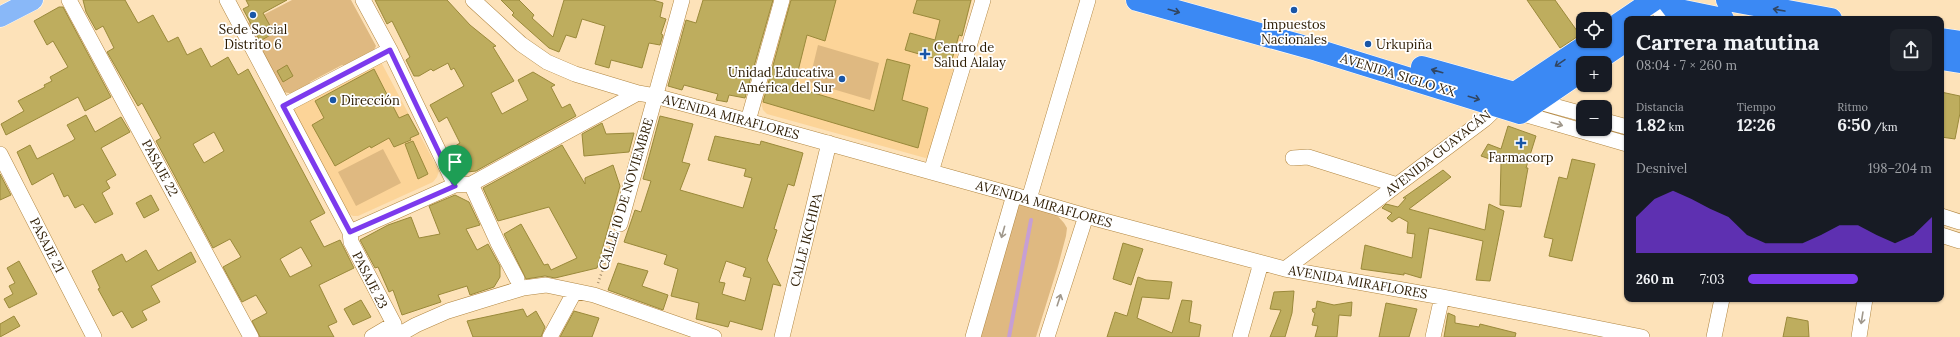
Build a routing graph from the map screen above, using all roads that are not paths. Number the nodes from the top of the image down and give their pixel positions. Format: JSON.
{"nodes":[{"id":1,"x":33,"y":0,"type":"edge"},
{"id":2,"x":69,"y":0,"type":"edge"},
{"id":3,"x":227,"y":0,"type":"edge"},
{"id":4,"x":364,"y":0,"type":"edge"},
{"id":5,"x":473,"y":0,"type":"edge"},
{"id":6,"x":682,"y":0,"type":"edge"},
{"id":7,"x":782,"y":0,"type":"edge"},
{"id":8,"x":983,"y":0,"type":"edge"},
{"id":9,"x":1088,"y":0,"type":"edge"},
{"id":10,"x":1137,"y":0,"type":"edge"},
{"id":11,"x":1188,"y":0,"type":"edge"},
{"id":12,"x":1727,"y":0,"type":"edge"},
{"id":13,"x":1663,"y":6,"type":"edge"},
{"id":14,"x":1642,"y":16,"type":"edge"},
{"id":15,"x":1709,"y":16,"type":"edge"},
{"id":16,"x":1815,"y":16,"type":"edge"},
{"id":17,"x":0,"y":17,"type":"edge"},
{"id":18,"x":1624,"y":24,"type":"edge"},
{"id":19,"x":1612,"y":30,"type":"edge"},
{"id":20,"x":1944,"y":39,"type":"edge"},
{"id":21,"x":1624,"y":42,"type":"edge"},
{"id":22,"x":1960,"y":42,"type":"edge"},
{"id":23,"x":1584,"y":48,"type":"edge"},
{"id":24,"x":390,"y":50,"type":"junction"},
{"id":25,"x":1603,"y":56,"type":"edge"},
{"id":26,"x":1944,"y":59,"type":"edge"},
{"id":27,"x":1960,"y":62,"type":"edge"},
{"id":28,"x":1576,"y":74,"type":"edge"},
{"id":29,"x":638,"y":93,"type":"junction"},
{"id":30,"x":655,"y":96,"type":"junction"},
{"id":31,"x":1517,"y":103,"type":"junction"},
{"id":32,"x":283,"y":106,"type":"junction"},
{"id":33,"x":1576,"y":113,"type":"edge"},
{"id":34,"x":748,"y":121,"type":"junction"},
{"id":35,"x":1612,"y":123,"type":"edge"},
{"id":36,"x":1624,"y":126,"type":"edge"},
{"id":37,"x":829,"y":143,"type":"junction"},
{"id":38,"x":1624,"y":143,"type":"edge"},
{"id":39,"x":0,"y":154,"type":"edge"},
{"id":40,"x":1293,"y":158,"type":"dead end"},
{"id":41,"x":931,"y":172,"type":"junction"},
{"id":42,"x":471,"y":184,"type":"junction"},
{"id":43,"x":1397,"y":185,"type":"junction"},
{"id":44,"x":455,"y":186,"type":"junction"},
{"id":45,"x":1014,"y":195,"type":"junction"},
{"id":46,"x":1029,"y":199,"type":"junction"},
{"id":47,"x":1086,"y":216,"type":"junction"},
{"id":48,"x":1944,"y":217,"type":"edge"},
{"id":49,"x":1960,"y":222,"type":"edge"},
{"id":50,"x":620,"y":224,"type":"road end"},
{"id":51,"x":350,"y":232,"type":"junction"},
{"id":52,"x":1944,"y":236,"type":"edge"},
{"id":53,"x":1960,"y":241,"type":"edge"},
{"id":54,"x":1261,"y":263,"type":"junction"},
{"id":55,"x":1285,"y":269,"type":"junction"},
{"id":56,"x":517,"y":278,"type":"dead end"},
{"id":57,"x":576,"y":291,"type":"junction"},
{"id":58,"x":1442,"y":297,"type":"junction"},
{"id":59,"x":1721,"y":302,"type":"edge"},
{"id":60,"x":1865,"y":302,"type":"edge"},
{"id":61,"x":1620,"y":335,"type":"edge"},
{"id":62,"x":399,"y":336,"type":"edge"},
{"id":63,"x":94,"y":337,"type":"edge"},
{"id":64,"x":251,"y":337,"type":"edge"},
{"id":65,"x":372,"y":337,"type":"edge"},
{"id":66,"x":550,"y":337,"type":"edge"},
{"id":67,"x":714,"y":337,"type":"edge"},
{"id":68,"x":782,"y":337,"type":"edge"},
{"id":69,"x":973,"y":337,"type":"edge"},
{"id":70,"x":1047,"y":337,"type":"edge"},
{"id":71,"x":1240,"y":337,"type":"edge"},
{"id":72,"x":1433,"y":337,"type":"edge"},
{"id":73,"x":1642,"y":337,"type":"edge"},
{"id":74,"x":1714,"y":337,"type":"edge"},
{"id":75,"x":1859,"y":337,"type":"edge"}],
"edges":[{"from":1,"to":17,"type":"main road"},
{"from":2,"to":64,"type":"street","name":"PASAJE 22"},
{"from":3,"to":32,"type":"street","name":"PASAJE 23"},
{"from":4,"to":24,"type":"street"},
{"from":5,"to":29,"type":"street","name":"AVENIDA MIRAFLORES"},
{"from":6,"to":30,"type":"street","name":"CALLE 10 DE NOVIEMBRE"},
{"from":7,"to":34,"type":"street"},
{"from":8,"to":41,"type":"street"},
{"from":9,"to":46,"type":"street"},
{"from":10,"to":31,"type":"highway","name":"AVENIDA SIGLO XX","one_way":true},
{"from":31,"to":11,"type":"highway","name":"AVENIDA SIGLO XX","one_way":true},
{"from":16,"to":12,"type":"highway","one_way":true},
{"from":13,"to":14,"type":"highway"},
{"from":13,"to":15,"type":"highway"},
{"from":18,"to":19,"type":"highway"},
{"from":20,"to":22,"type":"highway"},
{"from":21,"to":25,"type":"highway"},
{"from":23,"to":31,"type":"highway","name":"AVENIDA GUAYACÁN","one_way":true},
{"from":24,"to":32,"type":"street"},
{"from":24,"to":44,"type":"street"},
{"from":26,"to":27,"type":"highway"},
{"from":28,"to":31,"type":"highway","name":"AVENIDA GUAYACÁN"},
{"from":29,"to":30,"type":"street","name":"AVENIDA MIRAFLORES"},
{"from":29,"to":42,"type":"street"},
{"from":30,"to":34,"type":"street","name":"AVENIDA MIRAFLORES"},
{"from":30,"to":50,"type":"street","name":"CALLE 10 DE NOVIEMBRE"},
{"from":31,"to":33,"type":"street"},
{"from":31,"to":38,"type":"street","one_way":true},
{"from":31,"to":43,"type":"street","name":"AVENIDA GUAYACÁN"},
{"from":32,"to":51,"type":"street","name":"PASAJE 23"},
{"from":34,"to":37,"type":"street","name":"AVENIDA MIRAFLORES"},
{"from":35,"to":36,"type":"street"},
{"from":37,"to":41,"type":"street","name":"AVENIDA MIRAFLORES"},
{"from":37,"to":68,"type":"street","name":"CALLE IKCHIPA"},
{"from":39,"to":63,"type":"street","name":"PASAJE 21"},
{"from":40,"to":43,"type":"street"},
{"from":41,"to":45,"type":"street","name":"AVENIDA MIRAFLORES"},
{"from":42,"to":44,"type":"street"},
{"from":42,"to":56,"type":"street"},
{"from":43,"to":55,"type":"street","name":"AVENIDA GUAYACÁN"},
{"from":44,"to":51,"type":"street"},
{"from":45,"to":46,"type":"street","name":"AVENIDA MIRAFLORES"},
{"from":45,"to":69,"type":"street","one_way":true},
{"from":46,"to":47,"type":"street","name":"AVENIDA MIRAFLORES"},
{"from":47,"to":54,"type":"street","name":"AVENIDA MIRAFLORES"},
{"from":70,"to":47,"type":"street","one_way":true},
{"from":48,"to":49,"type":"street"},
{"from":51,"to":65,"type":"street","name":"PASAJE 23"},
{"from":52,"to":53,"type":"street"},
{"from":54,"to":55,"type":"street","name":"AVENIDA MIRAFLORES"},
{"from":54,"to":71,"type":"street"},
{"from":55,"to":58,"type":"street","name":"AVENIDA MIRAFLORES"},
{"from":57,"to":62,"type":"street"},
{"from":57,"to":66,"type":"street"},
{"from":57,"to":67,"type":"street"},
{"from":58,"to":61,"type":"street","name":"AVENIDA MIRAFLORES"},
{"from":58,"to":72,"type":"street"},
{"from":59,"to":74,"type":"street"},
{"from":60,"to":75,"type":"street","one_way":true},
{"from":61,"to":73,"type":"street","name":"AVENIDA MIRAFLORES"}]}
